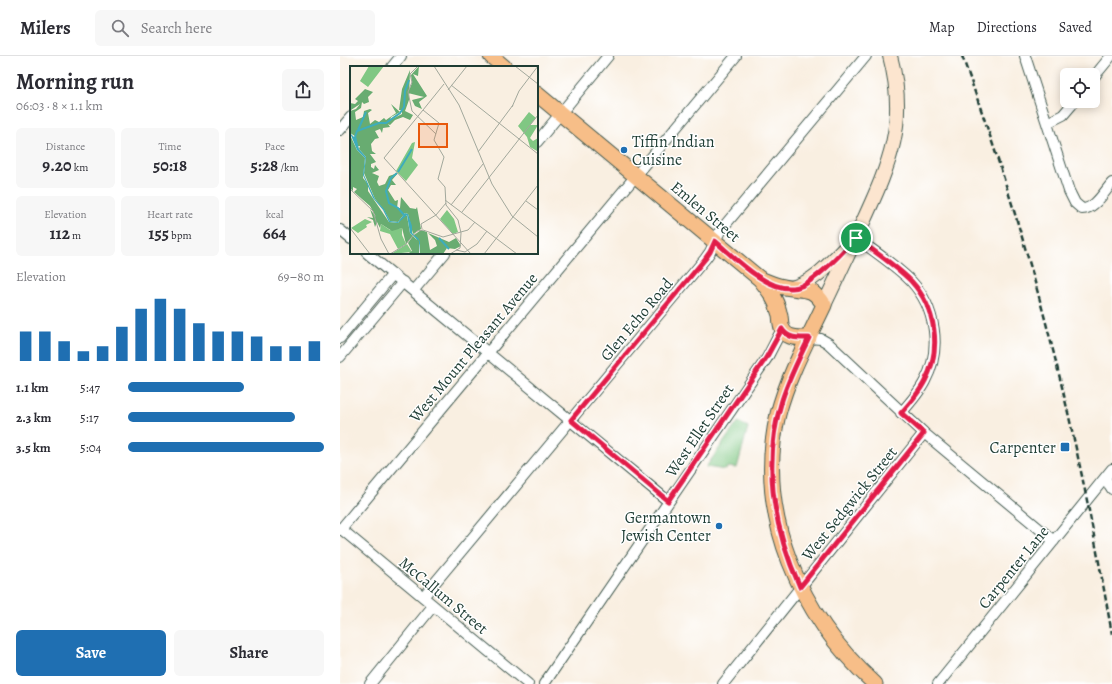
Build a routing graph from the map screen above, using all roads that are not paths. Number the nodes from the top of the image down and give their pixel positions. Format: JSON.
{"nodes":[{"id":1,"x":401,"y":56,"type":"edge"},
{"id":2,"x":608,"y":56,"type":"edge"},
{"id":3,"x":736,"y":56,"type":"edge"},
{"id":4,"x":866,"y":56,"type":"edge"},
{"id":5,"x":890,"y":56,"type":"edge"},
{"id":6,"x":1025,"y":56,"type":"edge"},
{"id":7,"x":1111,"y":56,"type":"edge"},
{"id":8,"x":393,"y":66,"type":"edge"},
{"id":9,"x":1100,"y":69,"type":"edge"},
{"id":10,"x":538,"y":95,"type":"edge"},
{"id":11,"x":1068,"y":108,"type":"edge"},
{"id":12,"x":560,"y":114,"type":"junction"},
{"id":13,"x":350,"y":118,"type":"edge"},
{"id":14,"x":1047,"y":122,"type":"junction"},
{"id":15,"x":340,"y":130,"type":"edge"},
{"id":16,"x":538,"y":141,"type":"edge"},
{"id":17,"x":636,"y":176,"type":"junction"},
{"id":18,"x":1112,"y":183,"type":"edge"},
{"id":19,"x":340,"y":230,"type":"edge"},
{"id":20,"x":856,"y":238,"type":"junction"},
{"id":21,"x":350,"y":239,"type":"edge"},
{"id":22,"x":715,"y":241,"type":"junction"},
{"id":23,"x":368,"y":254,"type":"edge"},
{"id":24,"x":444,"y":254,"type":"edge"},
{"id":25,"x":393,"y":274,"type":"junction"},
{"id":26,"x":760,"y":279,"type":"junction"},
{"id":27,"x":403,"y":282,"type":"junction"},
{"id":28,"x":792,"y":288,"type":"junction"},
{"id":29,"x":413,"y":291,"type":"junction"},
{"id":30,"x":824,"y":305,"type":"junction"},
{"id":31,"x":780,"y":313,"type":"junction"},
{"id":32,"x":782,"y":329,"type":"junction"},
{"id":33,"x":340,"y":338,"type":"edge"},
{"id":34,"x":809,"y":338,"type":"junction"},
{"id":35,"x":488,"y":353,"type":"junction"},
{"id":36,"x":340,"y":357,"type":"edge"},
{"id":37,"x":901,"y":413,"type":"junction"},
{"id":38,"x":571,"y":420,"type":"junction"},
{"id":39,"x":924,"y":433,"type":"junction"},
{"id":40,"x":1112,"y":469,"type":"edge"},
{"id":41,"x":1105,"y":478,"type":"junction"},
{"id":42,"x":1112,"y":489,"type":"edge"},
{"id":43,"x":668,"y":501,"type":"junction"},
{"id":44,"x":340,"y":529,"type":"edge"},
{"id":45,"x":1054,"y":541,"type":"junction"},
{"id":46,"x":800,"y":587,"type":"junction"},
{"id":47,"x":423,"y":597,"type":"junction"},
{"id":48,"x":433,"y":606,"type":"junction"},
{"id":49,"x":370,"y":684,"type":"edge"},
{"id":50,"x":528,"y":684,"type":"edge"},
{"id":51,"x":544,"y":684,"type":"edge"},
{"id":52,"x":723,"y":684,"type":"edge"},
{"id":53,"x":875,"y":684,"type":"edge"},
{"id":54,"x":938,"y":684,"type":"edge"}],
"edges":[{"from":1,"to":8,"type":"street"},
{"from":2,"to":12,"type":"street"},
{"from":3,"to":17,"type":"street","name":"West Mount Pleasant Avenue"},
{"from":4,"to":22,"type":"street","name":"Glen Echo Road"},
{"from":5,"to":20,"type":"main road"},
{"from":6,"to":14,"type":"street"},
{"from":7,"to":9,"type":"street"},
{"from":10,"to":12,"type":"main road","name":"Emlen Street"},
{"from":11,"to":14,"type":"street"},
{"from":12,"to":16,"type":"street"},
{"from":12,"to":17,"type":"main road","name":"Emlen Street"},
{"from":13,"to":15,"type":"street"},
{"from":14,"to":18,"type":"street"},
{"from":17,"to":22,"type":"main road","name":"Emlen Street"},
{"from":17,"to":35,"type":"street","name":"West Mount Pleasant Avenue"},
{"from":19,"to":21,"type":"street"},
{"from":20,"to":28,"type":"main road"},
{"from":20,"to":30,"type":"main road"},
{"from":20,"to":37,"type":"street"},
{"from":22,"to":26,"type":"main road","name":"Emlen Street"},
{"from":22,"to":38,"type":"street","name":"Glen Echo Road"},
{"from":23,"to":25,"type":"street"},
{"from":24,"to":29,"type":"street"},
{"from":25,"to":27,"type":"street"},
{"from":25,"to":33,"type":"street"},
{"from":26,"to":28,"type":"main road","name":"Emlen Street"},
{"from":26,"to":31,"type":"main road","name":"Emlen Street"},
{"from":27,"to":29,"type":"street"},
{"from":27,"to":36,"type":"street"},
{"from":28,"to":30,"type":"main road","name":"Emlen Street"},
{"from":28,"to":31,"type":"main road"},
{"from":29,"to":35,"type":"street"},
{"from":30,"to":34,"type":"main road"},
{"from":31,"to":32,"type":"main road","name":"Emlen Street"},
{"from":32,"to":34,"type":"main road"},
{"from":32,"to":43,"type":"street","name":"West Ellet Street"},
{"from":34,"to":37,"type":"street"},
{"from":34,"to":46,"type":"main road"},
{"from":35,"to":38,"type":"street"},
{"from":35,"to":44,"type":"street","name":"West Mount Pleasant Avenue"},
{"from":37,"to":39,"type":"street"},
{"from":38,"to":43,"type":"street"},
{"from":38,"to":47,"type":"street","name":"Glen Echo Road"},
{"from":39,"to":45,"type":"street"},
{"from":39,"to":46,"type":"street","name":"West Sedgwick Street"},
{"from":40,"to":41,"type":"street","name":"Carpenter Lane"},
{"from":41,"to":42,"type":"street"},
{"from":41,"to":45,"type":"street","name":"Carpenter Lane"},
{"from":43,"to":51,"type":"street","name":"West Ellet Street"},
{"from":44,"to":47,"type":"street","name":"McCallum Street"},
{"from":45,"to":54,"type":"street","name":"Carpenter Lane"},
{"from":46,"to":52,"type":"street","name":"West Sedgwick Street"},
{"from":46,"to":53,"type":"main road"},
{"from":47,"to":48,"type":"street","name":"McCallum Street"},
{"from":48,"to":49,"type":"street"},
{"from":48,"to":50,"type":"street","name":"McCallum Street"}]}
